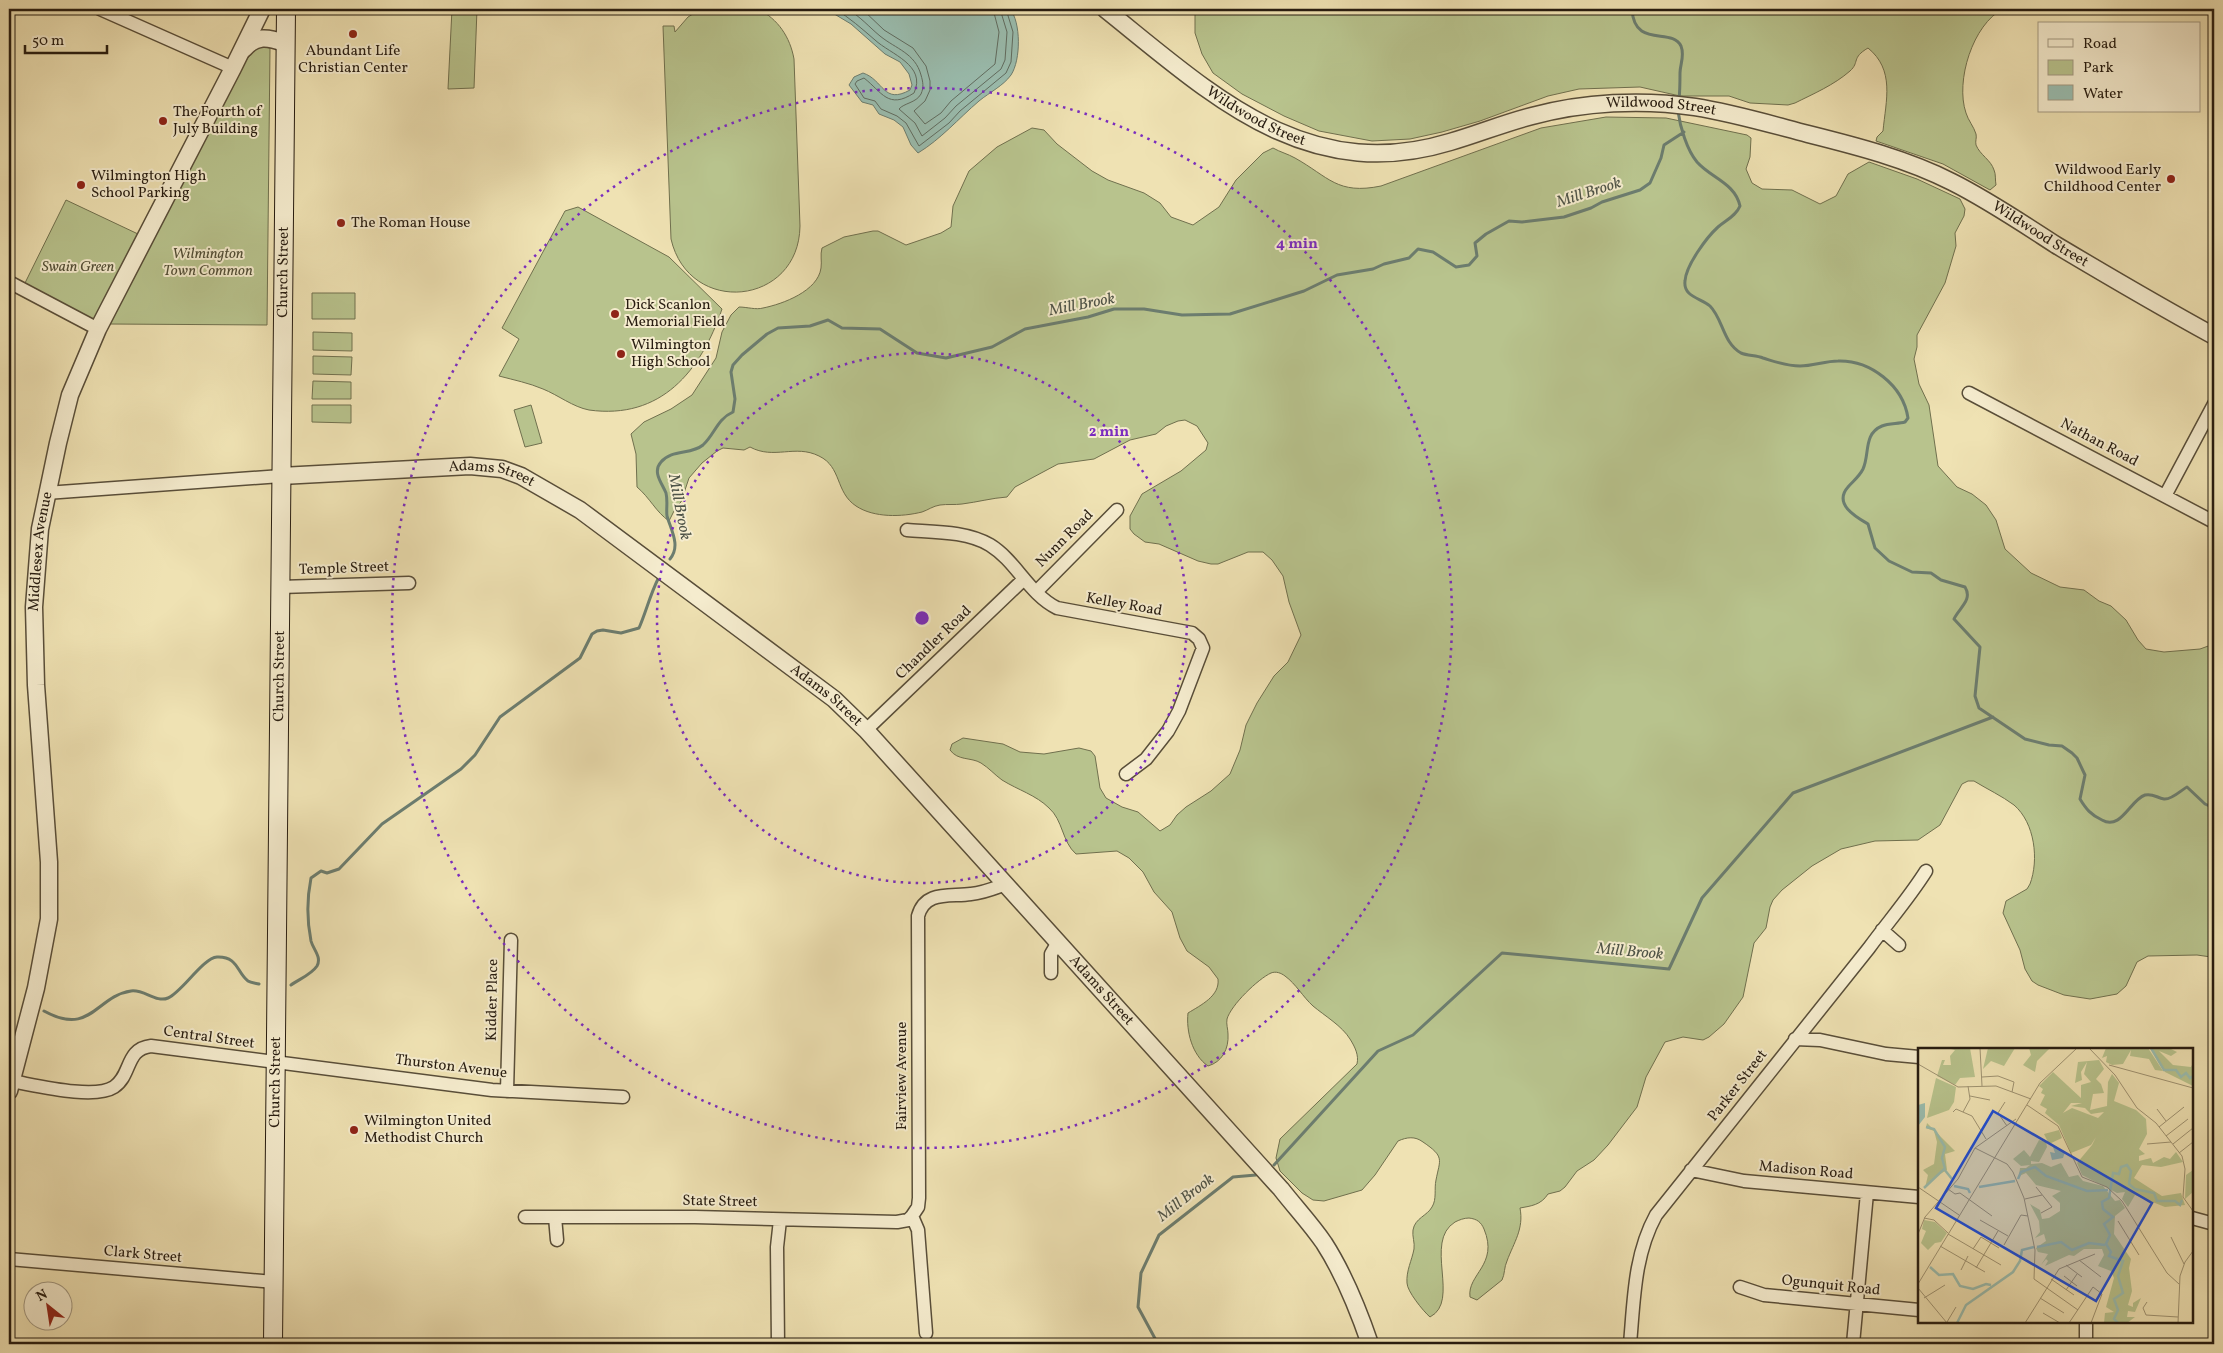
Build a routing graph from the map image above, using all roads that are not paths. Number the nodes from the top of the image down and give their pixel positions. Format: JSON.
{"nodes":[{"id":1,"x":100,"y":9,"type":"edge"},
{"id":2,"x":262,"y":9,"type":"edge"},
{"id":3,"x":286,"y":9,"type":"edge"},
{"id":4,"x":1105,"y":9,"type":"edge"},
{"id":5,"x":284,"y":43,"type":"junction"},
{"id":6,"x":242,"y":50,"type":"junction"},
{"id":7,"x":234,"y":68,"type":"junction"},
{"id":8,"x":9,"y":282,"type":"edge"},
{"id":9,"x":98,"y":329,"type":"junction"},
{"id":10,"x":2214,"y":336,"type":"edge"},
{"id":11,"x":1969,"y":393,"type":"dead end"},
{"id":12,"x":2214,"y":404,"type":"edge"},
{"id":13,"x":281,"y":476,"type":"junction"},
{"id":14,"x":46,"y":493,"type":"junction"},
{"id":15,"x":2166,"y":496,"type":"junction"},
{"id":16,"x":1117,"y":510,"type":"dead end"},
{"id":17,"x":2214,"y":522,"type":"edge"},
{"id":18,"x":907,"y":530,"type":"dead end"},
{"id":19,"x":1024,"y":579,"type":"junction"},
{"id":20,"x":409,"y":583,"type":"dead end"},
{"id":21,"x":280,"y":587,"type":"junction"},
{"id":22,"x":1036,"y":592,"type":"junction"},
{"id":23,"x":866,"y":730,"type":"junction"},
{"id":24,"x":1126,"y":774,"type":"dead end"},
{"id":25,"x":1926,"y":870,"type":"dead end"},
{"id":26,"x":1006,"y":884,"type":"junction"},
{"id":27,"x":1882,"y":930,"type":"junction"},
{"id":28,"x":511,"y":940,"type":"dead end"},
{"id":29,"x":1058,"y":942,"type":"junction"},
{"id":30,"x":1899,"y":945,"type":"dead end"},
{"id":31,"x":1050,"y":973,"type":"dead end"},
{"id":32,"x":1795,"y":1039,"type":"junction"},
{"id":33,"x":1918,"y":1057,"type":"edge"},
{"id":34,"x":276,"y":1064,"type":"junction"},
{"id":35,"x":10,"y":1086,"type":"edge"},
{"id":36,"x":507,"y":1091,"type":"junction"},
{"id":37,"x":623,"y":1097,"type":"dead end"},
{"id":38,"x":1691,"y":1170,"type":"junction"},
{"id":39,"x":1867,"y":1193,"type":"junction"},
{"id":40,"x":1918,"y":1197,"type":"edge"},
{"id":41,"x":912,"y":1216,"type":"junction"},
{"id":42,"x":525,"y":1217,"type":"dead end"},
{"id":43,"x":555,"y":1217,"type":"junction"},
{"id":44,"x":2193,"y":1218,"type":"edge"},
{"id":45,"x":780,"y":1220,"type":"junction"},
{"id":46,"x":2214,"y":1224,"type":"edge"},
{"id":47,"x":557,"y":1240,"type":"dead end"},
{"id":48,"x":9,"y":1259,"type":"edge"},
{"id":49,"x":274,"y":1282,"type":"junction"},
{"id":50,"x":1740,"y":1287,"type":"dead end"},
{"id":51,"x":1857,"y":1305,"type":"junction"},
{"id":52,"x":1918,"y":1310,"type":"edge"},
{"id":53,"x":2086,"y":1323,"type":"edge"},
{"id":54,"x":926,"y":1333,"type":"dead end"},
{"id":55,"x":273,"y":1344,"type":"edge"},
{"id":56,"x":778,"y":1344,"type":"edge"},
{"id":57,"x":1370,"y":1344,"type":"edge"},
{"id":58,"x":1630,"y":1344,"type":"edge"},
{"id":59,"x":1853,"y":1344,"type":"edge"},
{"id":60,"x":2086,"y":1344,"type":"edge"}],
"edges":[{"from":1,"to":7,"type":"street"},
{"from":2,"to":6,"type":"street","name":"Middlesex Avenue"},
{"from":3,"to":5,"type":"main road","name":"Church Street"},
{"from":4,"to":10,"type":"street","name":"Wildwood Street"},
{"from":5,"to":6,"type":"street"},
{"from":5,"to":13,"type":"main road","name":"Church Street"},
{"from":6,"to":7,"type":"street","name":"Middlesex Avenue"},
{"from":7,"to":9,"type":"street","name":"Middlesex Avenue"},
{"from":8,"to":9,"type":"street"},
{"from":9,"to":14,"type":"street","name":"Middlesex Avenue"},
{"from":11,"to":15,"type":"street","name":"Nathan Road"},
{"from":12,"to":15,"type":"street"},
{"from":13,"to":14,"type":"street","name":"Adams Street"},
{"from":13,"to":21,"type":"main road","name":"Church Street"},
{"from":13,"to":23,"type":"street","name":"Adams Street"},
{"from":14,"to":35,"type":"street","name":"Middlesex Avenue"},
{"from":15,"to":17,"type":"street","name":"Nathan Road"},
{"from":16,"to":22,"type":"street","name":"Nunn Road"},
{"from":18,"to":19,"type":"street","name":"Kelley Road"},
{"from":19,"to":22,"type":"street","name":"Kelley Road"},
{"from":19,"to":23,"type":"street","name":"Chandler Road"},
{"from":20,"to":21,"type":"street","name":"Temple Street"},
{"from":21,"to":34,"type":"main road","name":"Church Street"},
{"from":22,"to":24,"type":"street","name":"Kelley Road"},
{"from":23,"to":26,"type":"street","name":"Adams Street"},
{"from":25,"to":27,"type":"street","name":"Parker Street"},
{"from":26,"to":29,"type":"street","name":"Adams Street"},
{"from":26,"to":41,"type":"street","name":"Fairview Avenue"},
{"from":27,"to":30,"type":"street"},
{"from":27,"to":32,"type":"street","name":"Parker Street"},
{"from":28,"to":36,"type":"street","name":"Kidder Place"},
{"from":29,"to":31,"type":"street"},
{"from":29,"to":57,"type":"street","name":"Adams Street"},
{"from":32,"to":33,"type":"street"},
{"from":32,"to":38,"type":"street","name":"Parker Street"},
{"from":34,"to":35,"type":"street","name":"Central Street"},
{"from":34,"to":36,"type":"street","name":"Thurston Avenue"},
{"from":34,"to":49,"type":"main road","name":"Church Street"},
{"from":36,"to":37,"type":"street","name":"Thurston Avenue"},
{"from":38,"to":39,"type":"street","name":"Madison Road"},
{"from":38,"to":58,"type":"street","name":"Parker Street"},
{"from":39,"to":40,"type":"street","name":"Madison Road"},
{"from":39,"to":51,"type":"street"},
{"from":41,"to":45,"type":"street","name":"State Street"},
{"from":41,"to":54,"type":"street"},
{"from":42,"to":43,"type":"street","name":"State Street"},
{"from":43,"to":45,"type":"street","name":"State Street"},
{"from":43,"to":47,"type":"street"},
{"from":44,"to":46,"type":"street"},
{"from":45,"to":56,"type":"street"},
{"from":48,"to":49,"type":"street","name":"Clark Street"},
{"from":49,"to":55,"type":"main road","name":"Church Street"},
{"from":50,"to":51,"type":"street","name":"Ogunquit Road"},
{"from":51,"to":52,"type":"street","name":"Ogunquit Road"},
{"from":51,"to":59,"type":"street"},
{"from":53,"to":60,"type":"street"}]}
